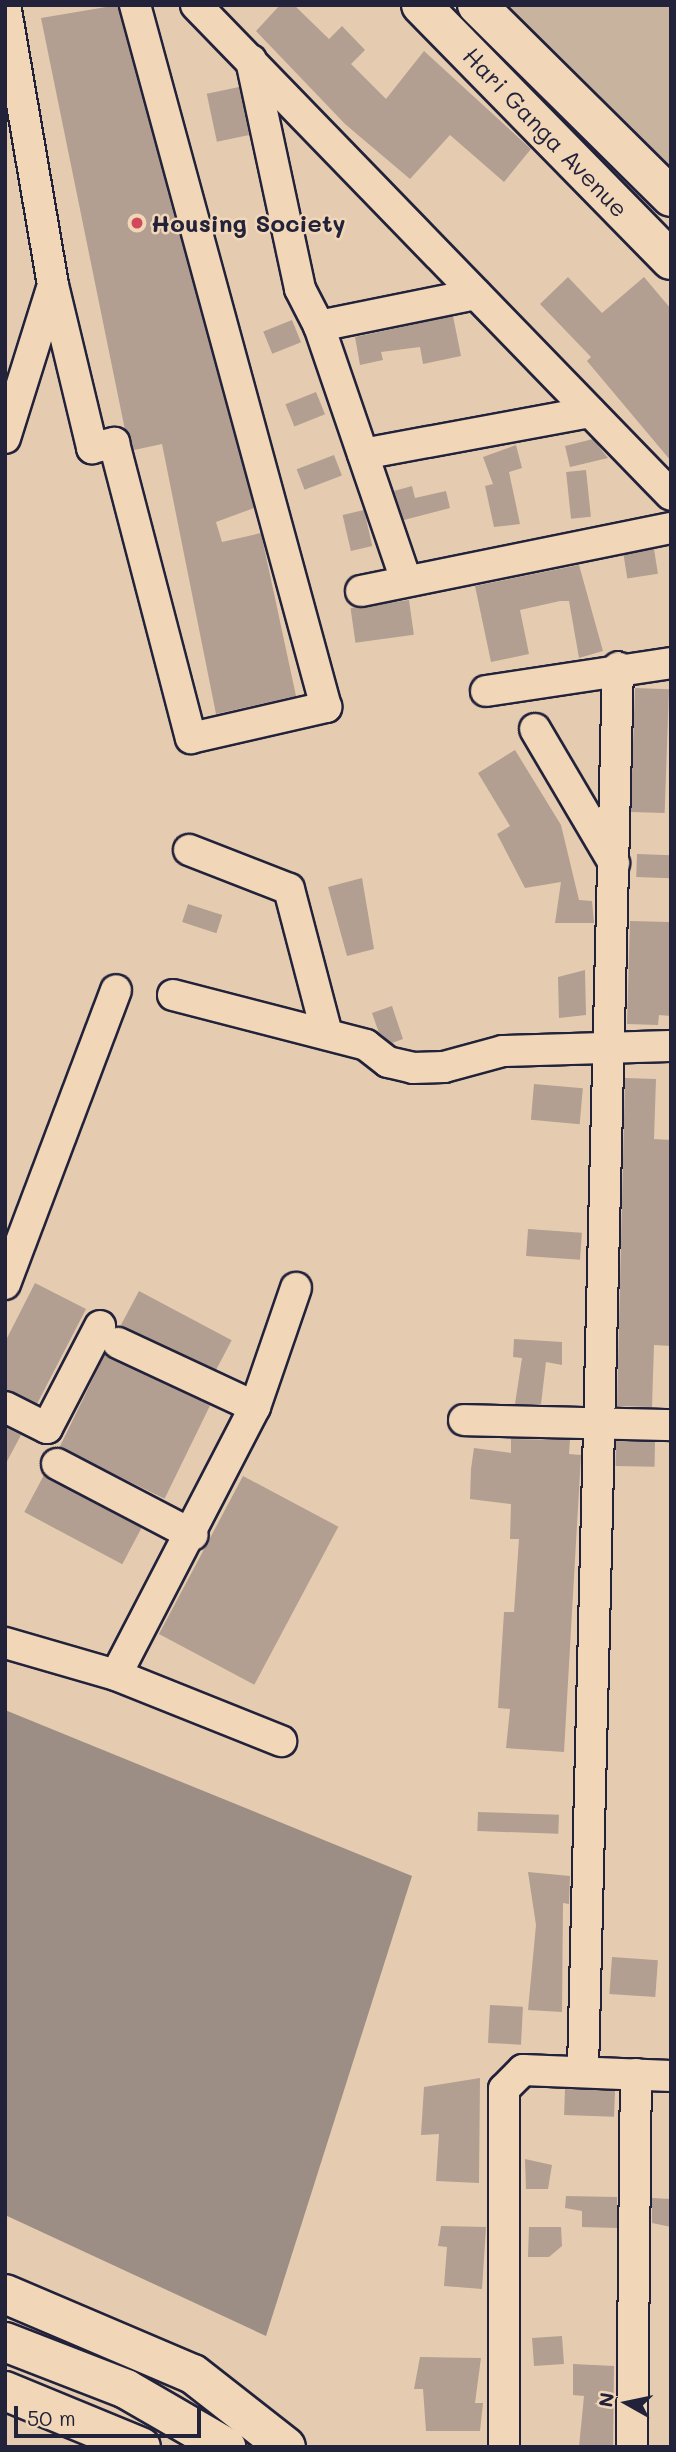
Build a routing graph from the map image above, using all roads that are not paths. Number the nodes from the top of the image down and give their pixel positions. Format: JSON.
{"nodes":[{"id":1,"x":135,"y":5,"type":"edge"},
{"id":2,"x":196,"y":5,"type":"edge"},
{"id":3,"x":421,"y":5,"type":"edge"},
{"id":4,"x":477,"y":5,"type":"edge"},
{"id":5,"x":6,"y":8,"type":"edge"},
{"id":6,"x":251,"y":60,"type":"junction"},
{"id":7,"x":671,"y":197,"type":"edge"},
{"id":8,"x":671,"y":260,"type":"edge"},
{"id":9,"x":53,"y":285,"type":"junction"},
{"id":10,"x":476,"y":294,"type":"junction"},
{"id":11,"x":319,"y":326,"type":"junction"},
{"id":12,"x":590,"y":412,"type":"junction"},
{"id":13,"x":5,"y":438,"type":"edge"},
{"id":14,"x":363,"y":454,"type":"junction"},
{"id":15,"x":671,"y":495,"type":"edge"},
{"id":16,"x":671,"y":528,"type":"edge"},
{"id":17,"x":406,"y":580,"type":"junction"},
{"id":18,"x":361,"y":591,"type":"dead end"},
{"id":19,"x":671,"y":663,"type":"edge"},
{"id":20,"x":618,"y":667,"type":"junction"},
{"id":21,"x":486,"y":691,"type":"dead end"},
{"id":22,"x":535,"y":729,"type":"dead end"},
{"id":23,"x":189,"y":850,"type":"dead end"},
{"id":24,"x":614,"y":863,"type":"junction"},
{"id":25,"x":116,"y":990,"type":"dead end"},
{"id":26,"x":173,"y":995,"type":"dead end"},
{"id":27,"x":327,"y":1034,"type":"junction"},
{"id":28,"x":609,"y":1045,"type":"junction"},
{"id":29,"x":671,"y":1046,"type":"edge"},
{"id":30,"x":5,"y":1284,"type":"edge"},
{"id":31,"x":296,"y":1288,"type":"dead end"},
{"id":32,"x":5,"y":1407,"type":"edge"},
{"id":33,"x":255,"y":1407,"type":"junction"},
{"id":34,"x":464,"y":1420,"type":"dead end"},
{"id":35,"x":600,"y":1422,"type":"junction"},
{"id":36,"x":671,"y":1425,"type":"edge"},
{"id":37,"x":57,"y":1464,"type":"dead end"},
{"id":38,"x":193,"y":1535,"type":"junction"},
{"id":39,"x":5,"y":1643,"type":"edge"},
{"id":40,"x":116,"y":1675,"type":"junction"},
{"id":41,"x":281,"y":1741,"type":"dead end"},
{"id":42,"x":583,"y":2069,"type":"junction"},
{"id":43,"x":636,"y":2074,"type":"junction"},
{"id":44,"x":671,"y":2076,"type":"edge"},
{"id":45,"x":5,"y":2294,"type":"edge"},
{"id":46,"x":5,"y":2343,"type":"edge"},
{"id":47,"x":5,"y":2391,"type":"edge"},
{"id":48,"x":141,"y":2447,"type":"edge"},
{"id":49,"x":226,"y":2447,"type":"edge"},
{"id":50,"x":286,"y":2447,"type":"edge"},
{"id":51,"x":504,"y":2447,"type":"edge"},
{"id":52,"x":632,"y":2447,"type":"edge"}],
"edges":[{"from":1,"to":9,"type":"street"},
{"from":2,"to":6,"type":"street"},
{"from":3,"to":8,"type":"street","name":"Hari Ganga Avenue"},
{"from":4,"to":7,"type":"street","name":"Hari Ganga Avenue"},
{"from":5,"to":9,"type":"street"},
{"from":6,"to":10,"type":"street"},
{"from":6,"to":11,"type":"street"},
{"from":9,"to":13,"type":"street"},
{"from":10,"to":11,"type":"street"},
{"from":10,"to":12,"type":"street"},
{"from":11,"to":14,"type":"street"},
{"from":12,"to":14,"type":"street"},
{"from":12,"to":15,"type":"street"},
{"from":14,"to":17,"type":"street"},
{"from":16,"to":17,"type":"street"},
{"from":17,"to":18,"type":"street"},
{"from":19,"to":20,"type":"street"},
{"from":20,"to":21,"type":"street"},
{"from":20,"to":24,"type":"street"},
{"from":22,"to":24,"type":"street"},
{"from":23,"to":27,"type":"street"},
{"from":24,"to":28,"type":"street"},
{"from":25,"to":30,"type":"street"},
{"from":26,"to":27,"type":"street"},
{"from":27,"to":28,"type":"street"},
{"from":28,"to":29,"type":"street"},
{"from":28,"to":35,"type":"street"},
{"from":31,"to":33,"type":"street"},
{"from":32,"to":33,"type":"street"},
{"from":33,"to":38,"type":"street"},
{"from":34,"to":35,"type":"street"},
{"from":35,"to":36,"type":"street"},
{"from":35,"to":42,"type":"street"},
{"from":37,"to":38,"type":"street"},
{"from":38,"to":40,"type":"street"},
{"from":39,"to":40,"type":"street"},
{"from":40,"to":41,"type":"street"},
{"from":42,"to":43,"type":"street"},
{"from":42,"to":51,"type":"street"},
{"from":43,"to":44,"type":"street"},
{"from":43,"to":52,"type":"street"},
{"from":45,"to":50,"type":"street"},
{"from":46,"to":49,"type":"street"},
{"from":47,"to":48,"type":"street"}]}
